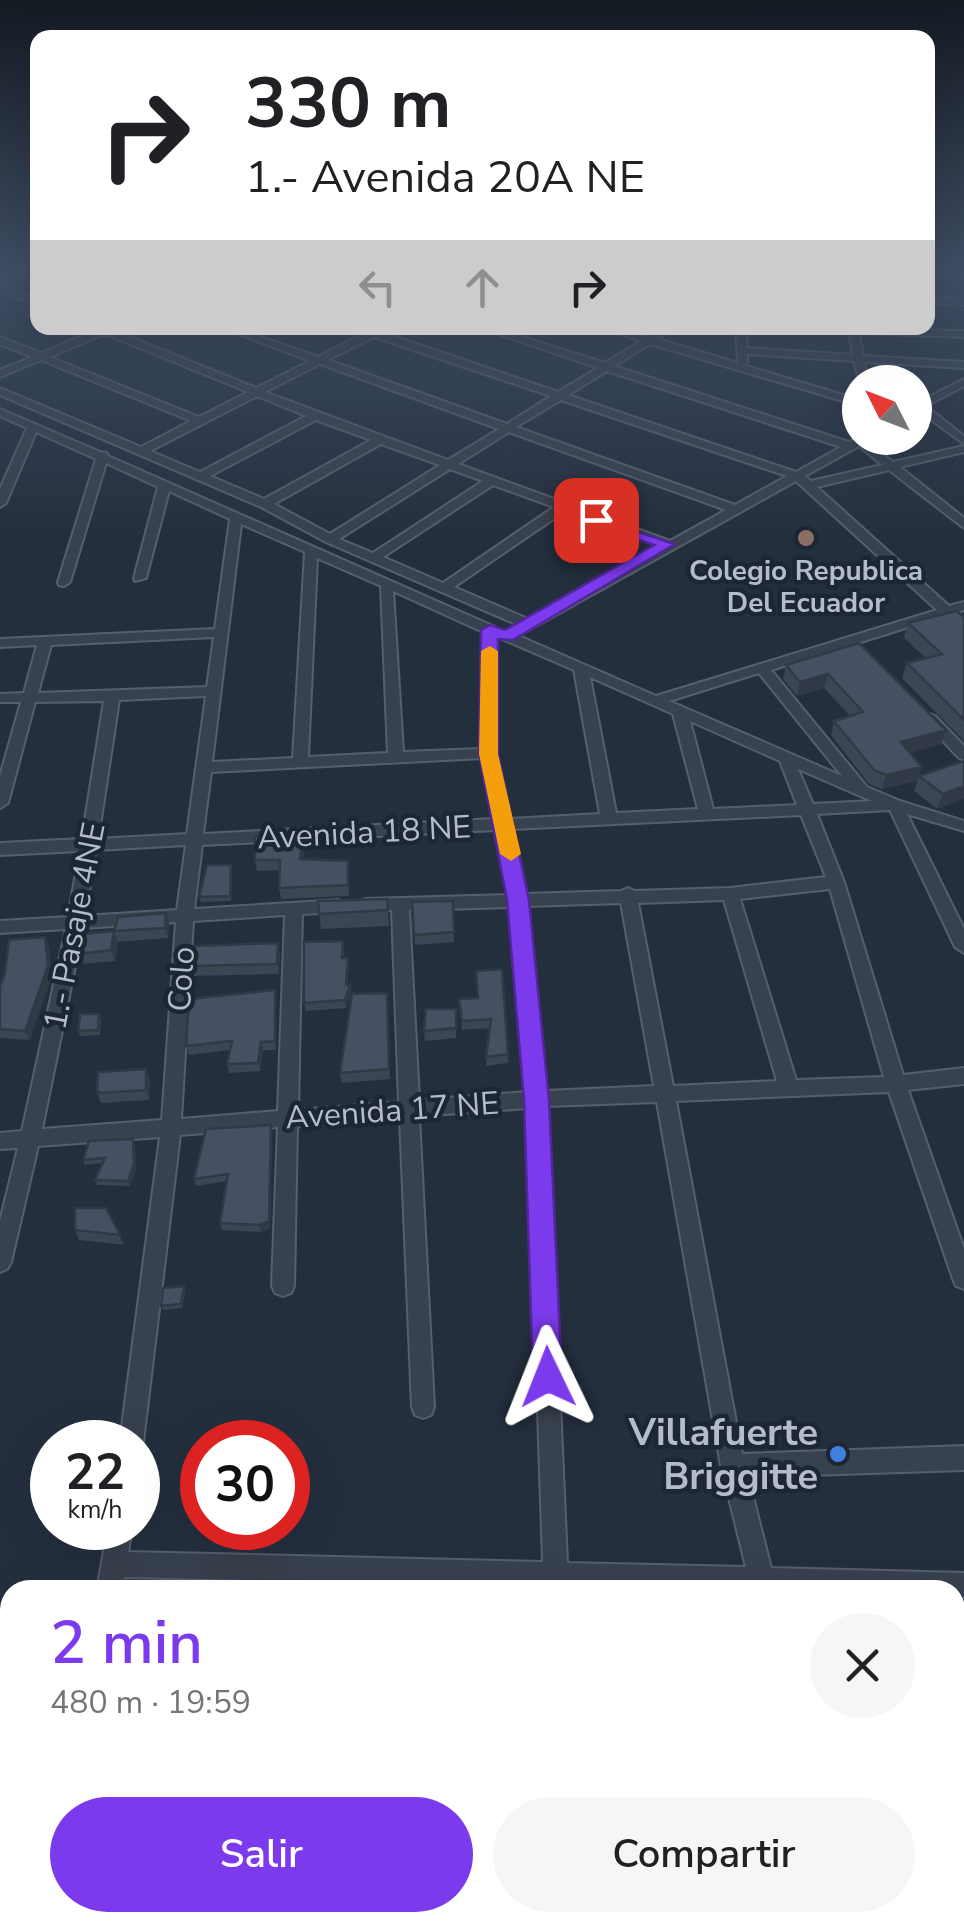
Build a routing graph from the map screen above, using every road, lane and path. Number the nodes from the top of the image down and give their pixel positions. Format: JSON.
{"nodes":[{"id":1,"x":39,"y":359,"type":"edge"},
{"id":2,"x":45,"y":359,"type":"edge"},
{"id":3,"x":182,"y":359,"type":"edge"},
{"id":4,"x":315,"y":359,"type":"edge"},
{"id":5,"x":324,"y":359,"type":"edge"},
{"id":6,"x":459,"y":359,"type":"edge"},
{"id":7,"x":586,"y":359,"type":"edge"},
{"id":8,"x":619,"y":359,"type":"edge"},
{"id":9,"x":710,"y":359,"type":"edge"},
{"id":10,"x":743,"y":359,"type":"edge"},
{"id":11,"x":850,"y":359,"type":"edge"},
{"id":12,"x":861,"y":360,"type":"junction"},
{"id":13,"x":320,"y":361,"type":"junction"},
{"id":14,"x":861,"y":365,"type":"edge"},
{"id":15,"x":608,"y":366,"type":"junction"},
{"id":16,"x":964,"y":366,"type":"edge"},
{"id":17,"x":742,"y":369,"type":"junction"},
{"id":18,"x":0,"y":374,"type":"edge"},
{"id":19,"x":964,"y":382,"type":"edge"},
{"id":20,"x":0,"y":391,"type":"edge"},
{"id":21,"x":259,"y":391,"type":"junction"},
{"id":22,"x":559,"y":396,"type":"junction"},
{"id":23,"x":842,"y":398,"type":"edge"},
{"id":24,"x":932,"y":399,"type":"edge"},
{"id":25,"x":0,"y":412,"type":"edge"},
{"id":26,"x":315,"y":416,"type":"junction"},
{"id":27,"x":932,"y":419,"type":"edge"},
{"id":28,"x":200,"y":421,"type":"junction"},
{"id":29,"x":33,"y":427,"type":"junction"},
{"id":30,"x":507,"y":429,"type":"junction"},
{"id":31,"x":842,"y":437,"type":"edge"},
{"id":32,"x":382,"y":439,"type":"junction"},
{"id":33,"x":964,"y":445,"type":"edge"},
{"id":34,"x":141,"y":451,"type":"junction"},
{"id":35,"x":103,"y":454,"type":"junction"},
{"id":36,"x":842,"y":454,"type":"edge"},
{"id":37,"x":877,"y":455,"type":"edge"},
{"id":38,"x":446,"y":466,"type":"junction"},
{"id":39,"x":894,"y":467,"type":"junction"},
{"id":40,"x":200,"y":477,"type":"junction"},
{"id":41,"x":6,"y":478,"type":"edge"},
{"id":42,"x":804,"y":481,"type":"junction"},
{"id":43,"x":490,"y":482,"type":"junction"},
{"id":44,"x":165,"y":484,"type":"junction"},
{"id":45,"x":0,"y":503,"type":"edge"},
{"id":46,"x":266,"y":504,"type":"junction"},
{"id":47,"x":561,"y":508,"type":"junction"},
{"id":48,"x":734,"y":509,"type":"junction"},
{"id":49,"x":236,"y":516,"type":"junction"},
{"id":50,"x":964,"y":524,"type":"edge"},
{"id":51,"x":330,"y":540,"type":"junction"},
{"id":52,"x":667,"y":544,"type":"junction"},
{"id":53,"x":311,"y":550,"type":"junction"},
{"id":54,"x":373,"y":558,"type":"junction"},
{"id":55,"x":140,"y":578,"type":"dead end"},
{"id":56,"x":64,"y":582,"type":"dead end"},
{"id":57,"x":386,"y":588,"type":"junction"},
{"id":58,"x":443,"y":589,"type":"junction"},
{"id":59,"x":964,"y":606,"type":"edge"},
{"id":60,"x":946,"y":611,"type":"junction"},
{"id":61,"x":528,"y":624,"type":"junction"},
{"id":62,"x":964,"y":628,"type":"edge"},
{"id":63,"x":490,"y":630,"type":"junction"},
{"id":64,"x":221,"y":632,"type":"junction"},
{"id":65,"x":507,"y":636,"type":"junction"},
{"id":66,"x":854,"y":640,"type":"junction"},
{"id":67,"x":45,"y":642,"type":"junction"},
{"id":68,"x":0,"y":643,"type":"edge"},
{"id":69,"x":867,"y":654,"type":"edge"},
{"id":70,"x":762,"y":668,"type":"junction"},
{"id":71,"x":581,"y":670,"type":"junction"},
{"id":72,"x":215,"y":691,"type":"junction"},
{"id":73,"x":112,"y":696,"type":"junction"},
{"id":74,"x":28,"y":697,"type":"junction"},
{"id":75,"x":0,"y":698,"type":"edge"},
{"id":76,"x":654,"y":701,"type":"junction"},
{"id":77,"x":680,"y":712,"type":"junction"},
{"id":78,"x":922,"y":712,"type":"edge"},
{"id":79,"x":489,"y":754,"type":"junction"},
{"id":80,"x":964,"y":755,"type":"edge"},
{"id":81,"x":396,"y":759,"type":"junction"},
{"id":82,"x":787,"y":759,"type":"junction"},
{"id":83,"x":300,"y":764,"type":"junction"},
{"id":84,"x":207,"y":766,"type":"junction"},
{"id":85,"x":864,"y":792,"type":"junction"},
{"id":86,"x":0,"y":804,"type":"edge"},
{"id":87,"x":895,"y":805,"type":"junction"},
{"id":88,"x":808,"y":810,"type":"junction"},
{"id":89,"x":707,"y":815,"type":"junction"},
{"id":90,"x":609,"y":820,"type":"junction"},
{"id":91,"x":506,"y":825,"type":"junction"},
{"id":92,"x":964,"y":826,"type":"edge"},
{"id":93,"x":198,"y":840,"type":"junction"},
{"id":94,"x":91,"y":847,"type":"junction"},
{"id":95,"x":0,"y":849,"type":"edge"},
{"id":96,"x":836,"y":882,"type":"junction"},
{"id":97,"x":628,"y":894,"type":"junction"},
{"id":98,"x":730,"y":894,"type":"junction"},
{"id":99,"x":518,"y":900,"type":"junction"},
{"id":100,"x":400,"y":904,"type":"junction"},
{"id":101,"x":294,"y":908,"type":"junction"},
{"id":102,"x":185,"y":912,"type":"junction"},
{"id":103,"x":76,"y":921,"type":"junction"},
{"id":104,"x":0,"y":927,"type":"edge"},
{"id":105,"x":964,"y":947,"type":"edge"},
{"id":106,"x":964,"y":1076,"type":"edge"},
{"id":107,"x":896,"y":1084,"type":"junction"},
{"id":108,"x":789,"y":1088,"type":"junction"},
{"id":109,"x":664,"y":1096,"type":"junction"},
{"id":110,"x":537,"y":1100,"type":"junction"},
{"id":111,"x":410,"y":1108,"type":"junction"},
{"id":112,"x":286,"y":1118,"type":"junction"},
{"id":113,"x":171,"y":1128,"type":"junction"},
{"id":114,"x":32,"y":1138,"type":"junction"},
{"id":115,"x":0,"y":1141,"type":"edge"},
{"id":116,"x":0,"y":1262,"type":"edge"},
{"id":117,"x":964,"y":1279,"type":"edge"},
{"id":118,"x":283,"y":1286,"type":"dead end"},
{"id":119,"x":423,"y":1407,"type":"dead end"},
{"id":120,"x":134,"y":1420,"type":"edge"},
{"id":121,"x":964,"y":1458,"type":"edge"},
{"id":122,"x":732,"y":1466,"type":"junction"},
{"id":123,"x":117,"y":1550,"type":"edge"},
{"id":124,"x":115,"y":1564,"type":"junction"},
{"id":125,"x":761,"y":1578,"type":"junction"},
{"id":126,"x":112,"y":1580,"type":"edge"},
{"id":127,"x":507,"y":1580,"type":"edge"},
{"id":128,"x":556,"y":1580,"type":"edge"},
{"id":129,"x":658,"y":1580,"type":"edge"},
{"id":130,"x":812,"y":1580,"type":"edge"}],
"edges":[{"from":1,"to":18,"type":"street"},
{"from":2,"to":28,"type":"street"},
{"from":3,"to":21,"type":"street"},
{"from":4,"to":13,"type":"street"},
{"from":5,"to":13,"type":"street"},
{"from":6,"to":22,"type":"street"},
{"from":7,"to":15,"type":"street"},
{"from":8,"to":15,"type":"street"},
{"from":9,"to":17,"type":"street"},
{"from":10,"to":17,"type":"street"},
{"from":11,"to":12,"type":"street"},
{"from":12,"to":14,"type":"street"},
{"from":12,"to":16,"type":"street"},
{"from":13,"to":21,"type":"street"},
{"from":13,"to":30,"type":"street"},
{"from":15,"to":22,"type":"street"},
{"from":15,"to":31,"type":"street"},
{"from":17,"to":23,"type":"street"},
{"from":19,"to":24,"type":"street"},
{"from":20,"to":34,"type":"street"},
{"from":21,"to":26,"type":"street"},
{"from":21,"to":28,"type":"street"},
{"from":22,"to":30,"type":"street"},
{"from":22,"to":42,"type":"street"},
{"from":25,"to":29,"type":"street"},
{"from":26,"to":32,"type":"street"},
{"from":26,"to":40,"type":"street"},
{"from":27,"to":33,"type":"street"},
{"from":28,"to":34,"type":"street"},
{"from":29,"to":35,"type":"street"},
{"from":29,"to":41,"type":"street"},
{"from":30,"to":38,"type":"street"},
{"from":30,"to":48,"type":"street"},
{"from":32,"to":38,"type":"street"},
{"from":32,"to":46,"type":"street"},
{"from":33,"to":39,"type":"street"},
{"from":34,"to":40,"type":"street"},
{"from":35,"to":44,"type":"street"},
{"from":35,"to":56,"type":"street"},
{"from":36,"to":42,"type":"street"},
{"from":37,"to":39,"type":"street"},
{"from":38,"to":43,"type":"street"},
{"from":38,"to":51,"type":"street"},
{"from":39,"to":42,"type":"street"},
{"from":39,"to":50,"type":"street"},
{"from":40,"to":46,"type":"street"},
{"from":41,"to":45,"type":"street"},
{"from":42,"to":48,"type":"street"},
{"from":42,"to":60,"type":"street"},
{"from":43,"to":47,"type":"street"},
{"from":43,"to":54,"type":"street"},
{"from":44,"to":49,"type":"street"},
{"from":44,"to":55,"type":"street"},
{"from":46,"to":51,"type":"street"},
{"from":47,"to":52,"type":"street"},
{"from":47,"to":58,"type":"street"},
{"from":48,"to":52,"type":"street"},
{"from":49,"to":53,"type":"street"},
{"from":49,"to":64,"type":"street","name":"Colo"},
{"from":51,"to":54,"type":"street"},
{"from":52,"to":61,"type":"street"},
{"from":53,"to":57,"type":"street"},
{"from":53,"to":83,"type":"street"},
{"from":54,"to":58,"type":"street"},
{"from":57,"to":63,"type":"street"},
{"from":57,"to":81,"type":"street"},
{"from":58,"to":61,"type":"street"},
{"from":59,"to":60,"type":"street"},
{"from":60,"to":62,"type":"street"},
{"from":60,"to":66,"type":"street"},
{"from":61,"to":65,"type":"street"},
{"from":63,"to":65,"type":"street"},
{"from":63,"to":79,"type":"street"},
{"from":64,"to":67,"type":"street"},
{"from":64,"to":72,"type":"street","name":"Colo"},
{"from":65,"to":71,"type":"street"},
{"from":66,"to":69,"type":"street"},
{"from":66,"to":70,"type":"street"},
{"from":67,"to":68,"type":"street"},
{"from":67,"to":74,"type":"street"},
{"from":70,"to":76,"type":"street"},
{"from":70,"to":85,"type":"street"},
{"from":71,"to":76,"type":"street"},
{"from":71,"to":90,"type":"street"},
{"from":72,"to":73,"type":"street"},
{"from":72,"to":84,"type":"street","name":"Colo"},
{"from":73,"to":74,"type":"street"},
{"from":73,"to":94,"type":"street","name":"1.- Pasaje 4NE"},
{"from":74,"to":75,"type":"street"},
{"from":74,"to":86,"type":"street"},
{"from":76,"to":77,"type":"street"},
{"from":77,"to":82,"type":"street"},
{"from":77,"to":89,"type":"street"},
{"from":78,"to":80,"type":"street"},
{"from":79,"to":81,"type":"street"},
{"from":79,"to":91,"type":"street"},
{"from":81,"to":83,"type":"street"},
{"from":82,"to":85,"type":"street"},
{"from":82,"to":88,"type":"street"},
{"from":83,"to":84,"type":"street"},
{"from":84,"to":93,"type":"street","name":"Colo"},
{"from":85,"to":87,"type":"street"},
{"from":87,"to":88,"type":"street","name":"Avenida 18 NE"},
{"from":87,"to":92,"type":"street","name":"Avenida 18 NE"},
{"from":87,"to":105,"type":"street"},
{"from":88,"to":89,"type":"street","name":"Avenida 18 NE"},
{"from":88,"to":96,"type":"street"},
{"from":89,"to":90,"type":"street","name":"Avenida 18 NE"},
{"from":90,"to":91,"type":"street","name":"Avenida 18 NE"},
{"from":91,"to":93,"type":"street","name":"Avenida 18 NE"},
{"from":91,"to":99,"type":"street"},
{"from":93,"to":94,"type":"street","name":"Avenida 18 NE"},
{"from":93,"to":102,"type":"street","name":"Colo"},
{"from":94,"to":95,"type":"street","name":"Avenida 18 NE"},
{"from":94,"to":103,"type":"street","name":"1.- Pasaje 4NE"},
{"from":96,"to":98,"type":"street"},
{"from":96,"to":107,"type":"street"},
{"from":97,"to":98,"type":"street"},
{"from":97,"to":99,"type":"street"},
{"from":97,"to":109,"type":"street"},
{"from":98,"to":108,"type":"street"},
{"from":99,"to":100,"type":"street"},
{"from":99,"to":110,"type":"street"},
{"from":100,"to":101,"type":"street"},
{"from":100,"to":111,"type":"street"},
{"from":101,"to":102,"type":"street"},
{"from":101,"to":112,"type":"street"},
{"from":102,"to":103,"type":"street"},
{"from":102,"to":113,"type":"street","name":"Colo"},
{"from":103,"to":104,"type":"street"},
{"from":103,"to":114,"type":"street","name":"1.- Pasaje 4NE"},
{"from":106,"to":107,"type":"street","name":"Avenida 17 NE"},
{"from":107,"to":108,"type":"street","name":"Avenida 17 NE"},
{"from":107,"to":117,"type":"street"},
{"from":108,"to":109,"type":"street","name":"Avenida 17 NE"},
{"from":109,"to":110,"type":"street","name":"Avenida 17 NE"},
{"from":109,"to":122,"type":"street"},
{"from":110,"to":111,"type":"street","name":"Avenida 17 NE"},
{"from":110,"to":128,"type":"street"},
{"from":111,"to":112,"type":"street","name":"Avenida 17 NE"},
{"from":111,"to":119,"type":"street"},
{"from":112,"to":113,"type":"street","name":"Avenida 17 NE"},
{"from":112,"to":118,"type":"street"},
{"from":113,"to":114,"type":"street","name":"Avenida 17 NE"},
{"from":113,"to":120,"type":"street","name":"Colo"},
{"from":114,"to":115,"type":"street","name":"Avenida 17 NE"},
{"from":114,"to":116,"type":"street","name":"1.- Pasaje 4NE"},
{"from":121,"to":122,"type":"street"},
{"from":122,"to":125,"type":"street"},
{"from":123,"to":124,"type":"street"},
{"from":124,"to":126,"type":"street"},
{"from":124,"to":127,"type":"street"},
{"from":125,"to":129,"type":"street"},
{"from":125,"to":130,"type":"street"}]}
